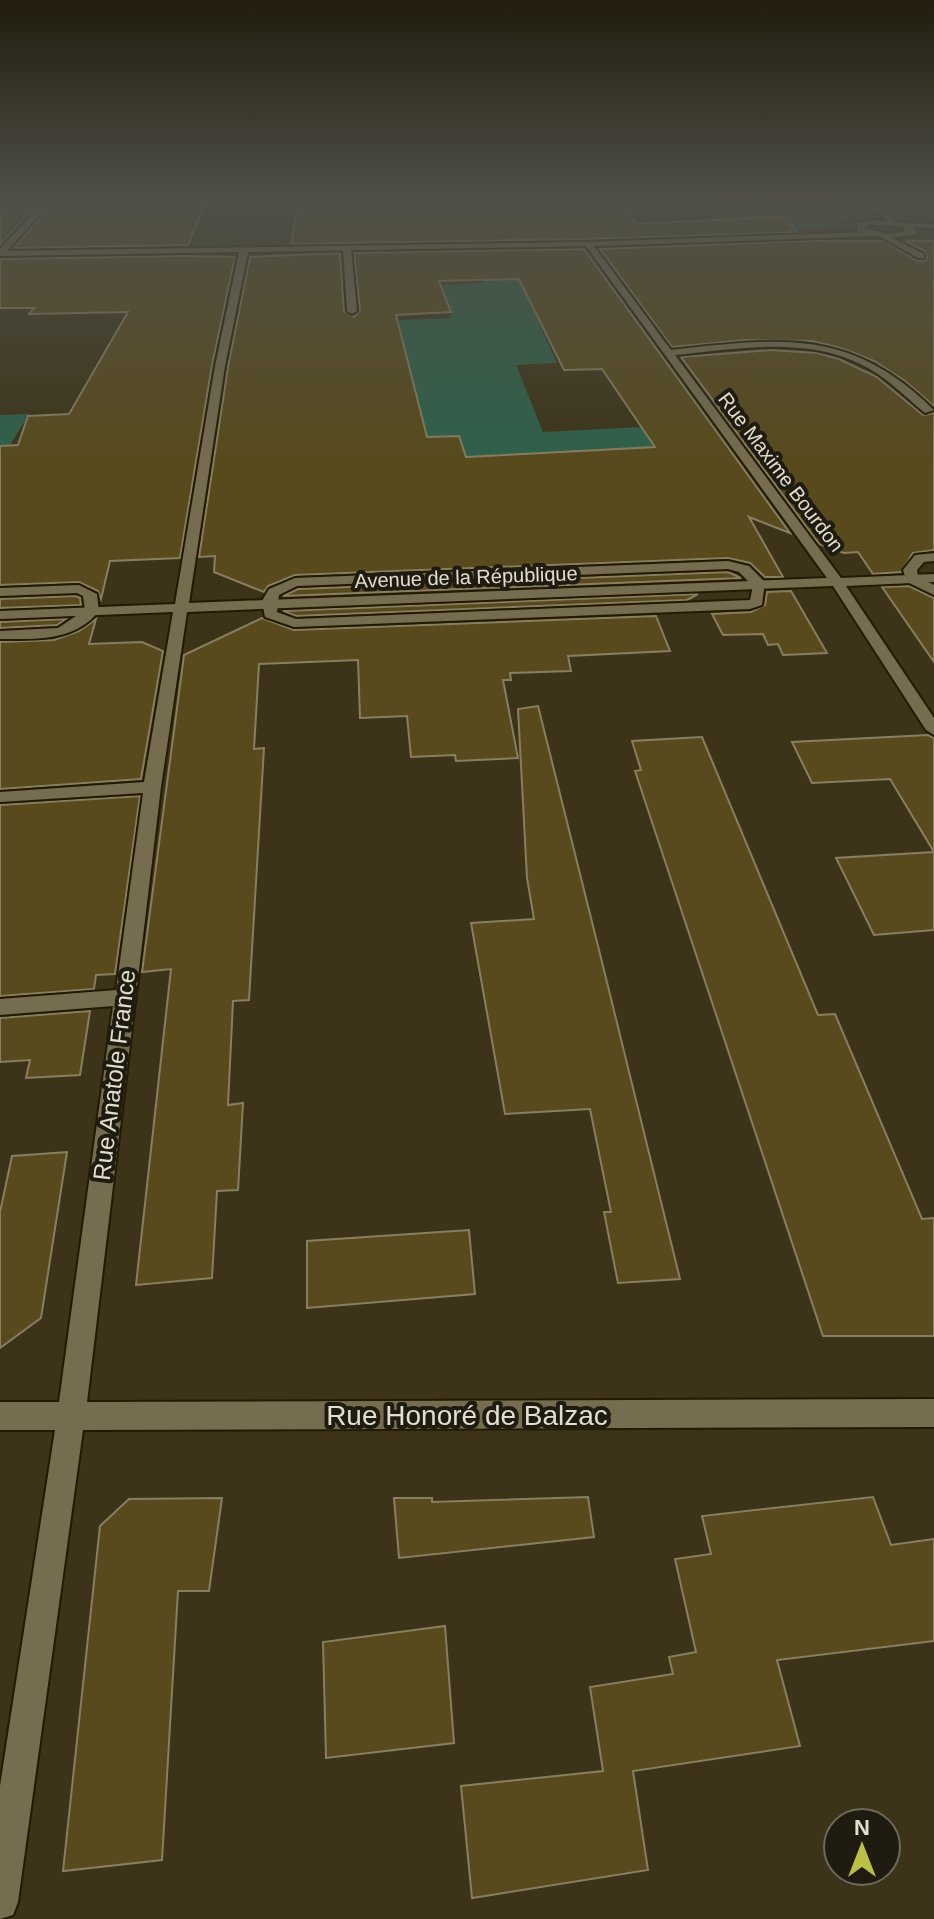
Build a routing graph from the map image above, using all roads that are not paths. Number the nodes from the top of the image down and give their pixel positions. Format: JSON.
{"nodes":[{"id":1,"x":236,"y":290,"type":"edge"},
{"id":2,"x":350,"y":290,"type":"edge"},
{"id":3,"x":621,"y":290,"type":"edge"},
{"id":4,"x":352,"y":311,"type":"dead end"},
{"id":5,"x":668,"y":353,"type":"junction"},
{"id":6,"x":929,"y":411,"type":"dead end"},
{"id":7,"x":934,"y":557,"type":"edge"},
{"id":8,"x":934,"y":578,"type":"edge"},
{"id":9,"x":912,"y":579,"type":"junction"},
{"id":10,"x":837,"y":582,"type":"junction"},
{"id":11,"x":760,"y":585,"type":"junction"},
{"id":12,"x":934,"y":591,"type":"edge"},
{"id":13,"x":0,"y":592,"type":"edge"},
{"id":14,"x":268,"y":605,"type":"junction"},
{"id":15,"x":182,"y":607,"type":"junction"},
{"id":16,"x":92,"y":611,"type":"junction"},
{"id":17,"x":0,"y":615,"type":"edge"},
{"id":18,"x":0,"y":635,"type":"edge"},
{"id":19,"x":934,"y":730,"type":"edge"},
{"id":20,"x":152,"y":787,"type":"junction"},
{"id":21,"x":0,"y":797,"type":"edge"},
{"id":22,"x":124,"y":997,"type":"junction"},
{"id":23,"x":0,"y":1007,"type":"edge"},
{"id":24,"x":934,"y":1413,"type":"edge"},
{"id":25,"x":0,"y":1416,"type":"edge"},
{"id":26,"x":71,"y":1416,"type":"junction"},
{"id":27,"x":0,"y":1902,"type":"edge"}],
"edges":[{"from":1,"to":15,"type":"street","name":"Rue Anatole France"},
{"from":2,"to":4,"type":"street"},
{"from":3,"to":5,"type":"street","name":"Rue Maxime Bourdon"},
{"from":5,"to":6,"type":"street"},
{"from":5,"to":10,"type":"street","name":"Rue Maxime Bourdon"},
{"from":7,"to":9,"type":"street"},
{"from":8,"to":9,"type":"street"},
{"from":9,"to":10,"type":"street"},
{"from":9,"to":12,"type":"street"},
{"from":10,"to":11,"type":"street"},
{"from":10,"to":19,"type":"street","name":"Rue Maxime Bourdon"},
{"from":11,"to":14,"type":"street"},
{"from":11,"to":14,"type":"street"},
{"from":13,"to":16,"type":"street"},
{"from":14,"to":15,"type":"street"},
{"from":15,"to":16,"type":"street"},
{"from":15,"to":20,"type":"street","name":"Rue Anatole France"},
{"from":16,"to":17,"type":"street"},
{"from":16,"to":18,"type":"street"},
{"from":20,"to":21,"type":"street"},
{"from":20,"to":22,"type":"street","name":"Rue Anatole France"},
{"from":22,"to":23,"type":"street"},
{"from":22,"to":26,"type":"street","name":"Rue Anatole France"},
{"from":24,"to":26,"type":"street","name":"Rue Honoré de Balzac"},
{"from":25,"to":26,"type":"street","name":"Rue Honoré de Balzac"},
{"from":26,"to":27,"type":"street","name":"Rue Anatole France"}]}
